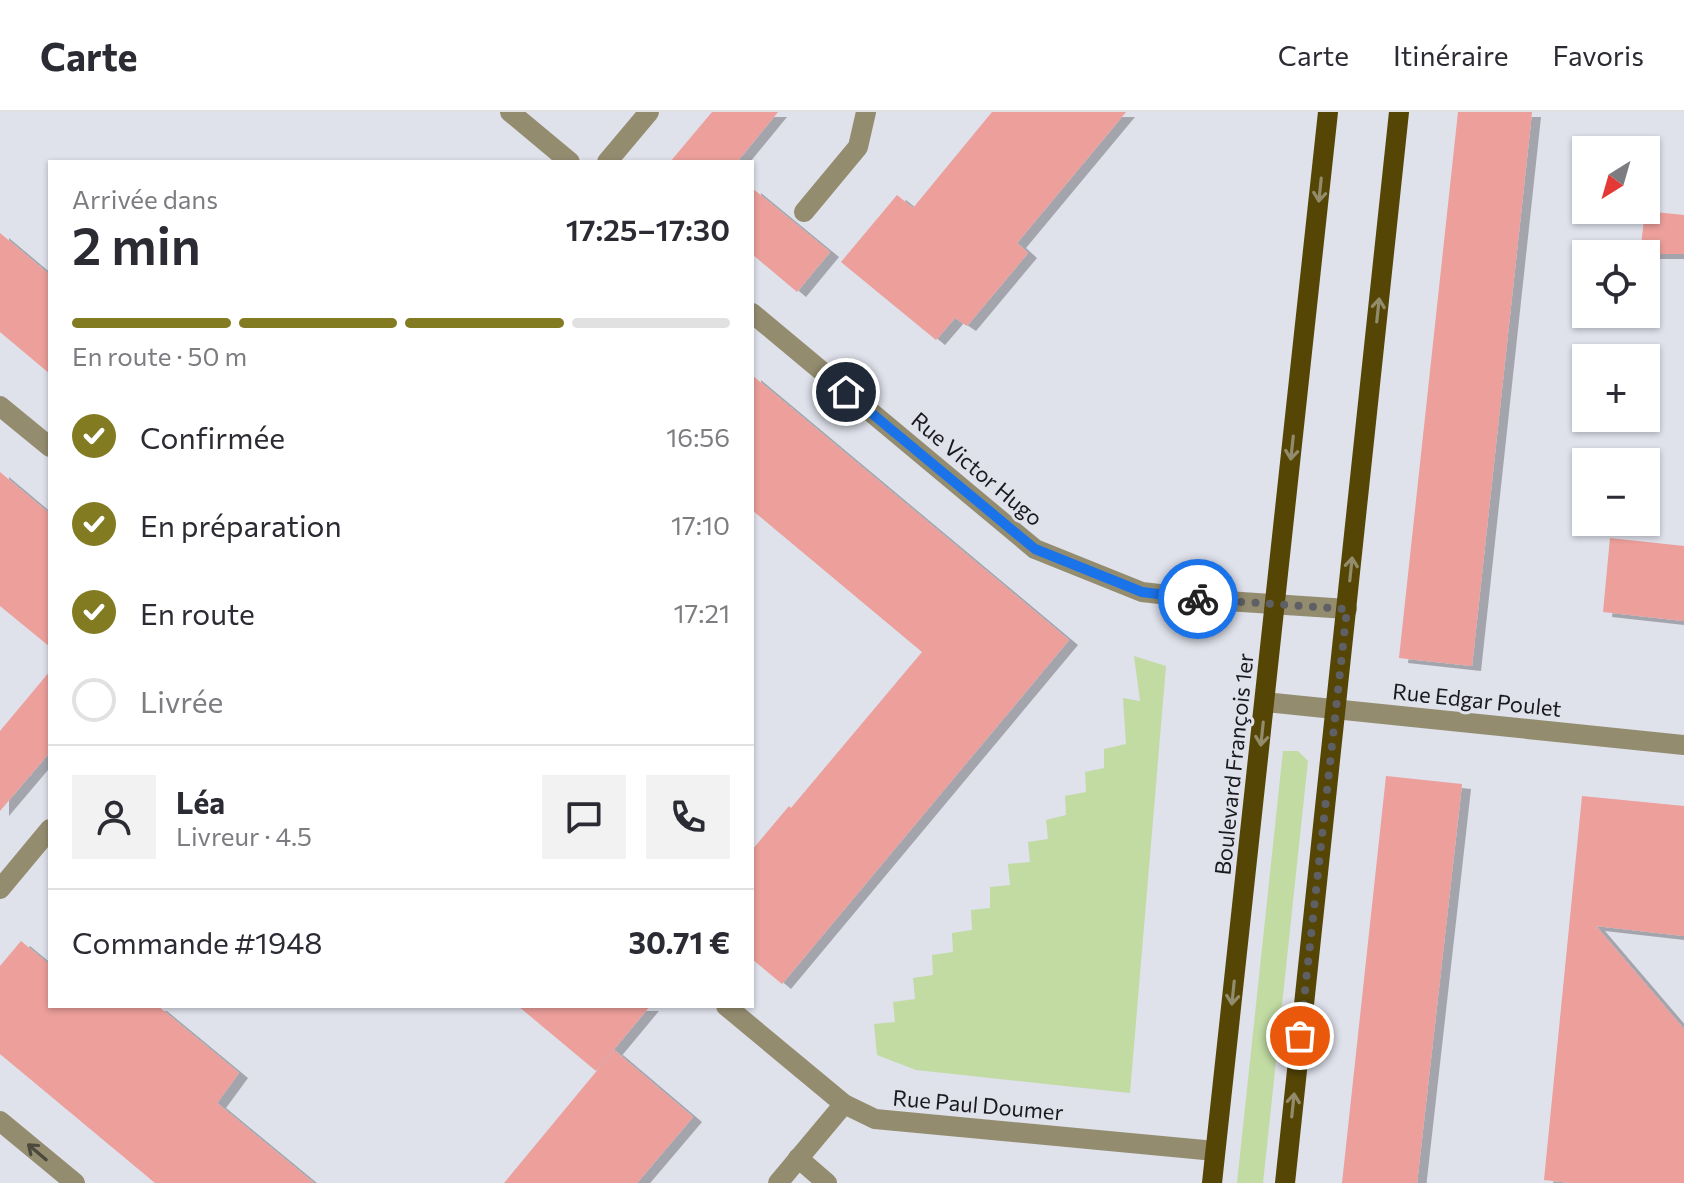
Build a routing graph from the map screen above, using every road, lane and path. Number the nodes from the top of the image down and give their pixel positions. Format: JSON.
{"nodes":[{"id":1,"x":510,"y":112,"type":"edge"},
{"id":2,"x":649,"y":112,"type":"edge"},
{"id":3,"x":866,"y":112,"type":"edge"},
{"id":4,"x":1328,"y":112,"type":"edge"},
{"id":5,"x":1399,"y":112,"type":"edge"},
{"id":6,"x":568,"y":160,"type":"edge"},
{"id":7,"x":609,"y":160,"type":"edge"},
{"id":8,"x":804,"y":212,"type":"dead end"},
{"id":9,"x":754,"y":315,"type":"edge"},
{"id":10,"x":0,"y":406,"type":"edge"},
{"id":11,"x":48,"y":445,"type":"edge"},
{"id":12,"x":1276,"y":603,"type":"junction"},
{"id":13,"x":1347,"y":609,"type":"junction"},
{"id":14,"x":1265,"y":702,"type":"junction"},
{"id":15,"x":1336,"y":709,"type":"junction"},
{"id":16,"x":1684,"y":745,"type":"edge"},
{"id":17,"x":48,"y":831,"type":"edge"},
{"id":18,"x":0,"y":889,"type":"edge"},
{"id":19,"x":728,"y":1008,"type":"edge"},
{"id":20,"x":844,"y":1104,"type":"junction"},
{"id":21,"x":0,"y":1121,"type":"edge"},
{"id":22,"x":1215,"y":1151,"type":"junction"},
{"id":23,"x":798,"y":1158,"type":"junction"},
{"id":24,"x":75,"y":1183,"type":"edge"},
{"id":25,"x":778,"y":1183,"type":"edge"},
{"id":26,"x":827,"y":1183,"type":"edge"},
{"id":27,"x":1212,"y":1183,"type":"edge"},
{"id":28,"x":1285,"y":1183,"type":"edge"}],
"edges":[{"from":1,"to":6,"type":"street"},
{"from":2,"to":7,"type":"street"},
{"from":3,"to":8,"type":"street"},
{"from":4,"to":12,"type":"main road","name":"Boulevard François 1er","one_way":true},
{"from":13,"to":5,"type":"main road","one_way":true},
{"from":9,"to":12,"type":"street","name":"Rue Victor Hugo"},
{"from":10,"to":11,"type":"street"},
{"from":12,"to":13,"type":"street","name":"Rue Victor Hugo"},
{"from":12,"to":14,"type":"main road","name":"Boulevard François 1er"},
{"from":13,"to":15,"type":"main road"},
{"from":14,"to":15,"type":"street","name":"Rue Edgar Poulet"},
{"from":14,"to":22,"type":"main road","name":"Boulevard François 1er","one_way":true},
{"from":15,"to":16,"type":"street","name":"Rue Edgar Poulet"},
{"from":28,"to":15,"type":"main road","one_way":true},
{"from":17,"to":18,"type":"street"},
{"from":19,"to":20,"type":"street","name":"Rue Paul Doumer"},
{"from":20,"to":22,"type":"street","name":"Rue Paul Doumer"},
{"from":20,"to":23,"type":"street"},
{"from":24,"to":21,"type":"street","one_way":true},
{"from":22,"to":27,"type":"main road","name":"Boulevard François 1er"},
{"from":23,"to":25,"type":"street"},
{"from":23,"to":26,"type":"street"}]}
